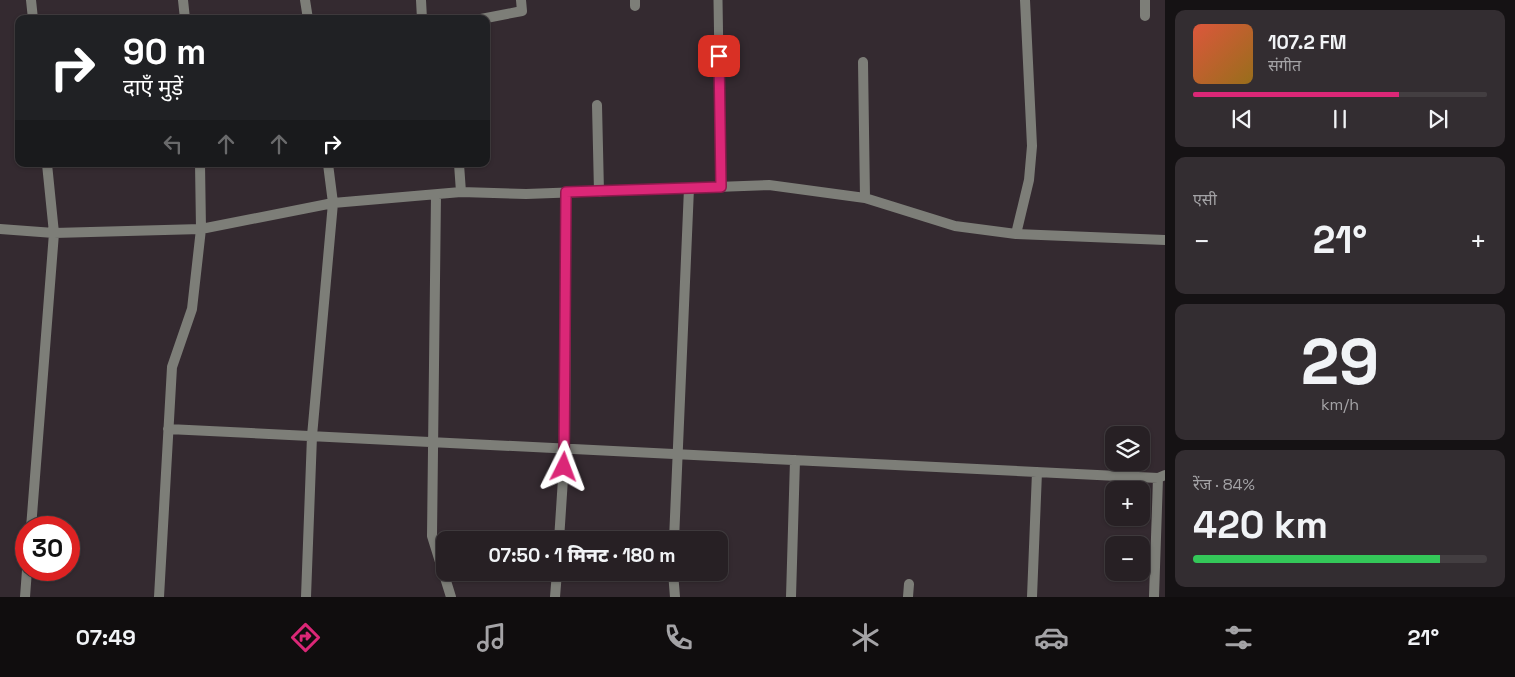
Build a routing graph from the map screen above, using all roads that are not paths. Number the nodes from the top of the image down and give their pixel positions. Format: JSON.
{"nodes":[{"id":1,"x":31,"y":0,"type":"edge"},
{"id":2,"x":182,"y":0,"type":"edge"},
{"id":3,"x":305,"y":0,"type":"edge"},
{"id":4,"x":421,"y":0,"type":"edge"},
{"id":5,"x":521,"y":0,"type":"edge"},
{"id":6,"x":718,"y":0,"type":"edge"},
{"id":7,"x":1025,"y":0,"type":"edge"},
{"id":8,"x":1145,"y":0,"type":"edge"},
{"id":9,"x":33,"y":15,"type":"edge"},
{"id":10,"x":184,"y":15,"type":"edge"},
{"id":11,"x":307,"y":15,"type":"edge"},
{"id":12,"x":422,"y":15,"type":"edge"},
{"id":13,"x":1146,"y":16,"type":"dead end"},
{"id":14,"x":490,"y":17,"type":"edge"},
{"id":15,"x":863,"y":62,"type":"dead end"},
{"id":16,"x":597,"y":105,"type":"dead end"},
{"id":17,"x":47,"y":167,"type":"edge"},
{"id":18,"x":200,"y":167,"type":"edge"},
{"id":19,"x":328,"y":167,"type":"edge"},
{"id":20,"x":458,"y":167,"type":"edge"},
{"id":21,"x":721,"y":187,"type":"junction"},
{"id":22,"x":689,"y":188,"type":"junction"},
{"id":23,"x":460,"y":192,"type":"junction"},
{"id":24,"x":566,"y":192,"type":"junction"},
{"id":25,"x":600,"y":192,"type":"junction"},
{"id":26,"x":436,"y":196,"type":"junction"},
{"id":27,"x":864,"y":198,"type":"junction"},
{"id":28,"x":333,"y":203,"type":"junction"},
{"id":29,"x":0,"y":229,"type":"edge"},
{"id":30,"x":201,"y":229,"type":"junction"},
{"id":31,"x":54,"y":233,"type":"junction"},
{"id":32,"x":1016,"y":234,"type":"junction"},
{"id":33,"x":1165,"y":240,"type":"edge"},
{"id":34,"x":168,"y":429,"type":"junction"},
{"id":35,"x":312,"y":436,"type":"junction"},
{"id":36,"x":433,"y":442,"type":"junction"},
{"id":37,"x":565,"y":448,"type":"junction"},
{"id":38,"x":679,"y":454,"type":"junction"},
{"id":39,"x":795,"y":460,"type":"junction"},
{"id":40,"x":1037,"y":472,"type":"junction"},
{"id":41,"x":1162,"y":476,"type":"edge"},
{"id":42,"x":32,"y":516,"type":"edge"},
{"id":43,"x":560,"y":531,"type":"edge"},
{"id":44,"x":675,"y":531,"type":"edge"},
{"id":45,"x":26,"y":581,"type":"edge"},
{"id":46,"x":556,"y":581,"type":"edge"},
{"id":47,"x":674,"y":581,"type":"edge"},
{"id":48,"x":909,"y":584,"type":"dead end"},
{"id":49,"x":25,"y":597,"type":"edge"},
{"id":50,"x":159,"y":597,"type":"edge"},
{"id":51,"x":306,"y":597,"type":"edge"},
{"id":52,"x":451,"y":597,"type":"edge"},
{"id":53,"x":555,"y":597,"type":"edge"},
{"id":54,"x":675,"y":597,"type":"edge"},
{"id":55,"x":791,"y":597,"type":"edge"},
{"id":56,"x":908,"y":597,"type":"edge"},
{"id":57,"x":1032,"y":597,"type":"edge"},
{"id":58,"x":1154,"y":597,"type":"edge"}],
"edges":[{"from":1,"to":9,"type":"street"},
{"from":2,"to":10,"type":"street"},
{"from":3,"to":11,"type":"street"},
{"from":4,"to":12,"type":"street"},
{"from":5,"to":14,"type":"street"},
{"from":6,"to":21,"type":"lane"},
{"from":7,"to":32,"type":"street"},
{"from":8,"to":13,"type":"street"},
{"from":15,"to":27,"type":"street"},
{"from":16,"to":25,"type":"street"},
{"from":17,"to":31,"type":"street"},
{"from":18,"to":30,"type":"street"},
{"from":19,"to":28,"type":"street"},
{"from":20,"to":23,"type":"street"},
{"from":21,"to":22,"type":"street"},
{"from":21,"to":27,"type":"street"},
{"from":22,"to":25,"type":"street"},
{"from":22,"to":38,"type":"street"},
{"from":23,"to":24,"type":"street"},
{"from":23,"to":26,"type":"street"},
{"from":24,"to":25,"type":"street"},
{"from":24,"to":37,"type":"street"},
{"from":26,"to":28,"type":"street"},
{"from":26,"to":36,"type":"street"},
{"from":27,"to":32,"type":"street"},
{"from":28,"to":30,"type":"street"},
{"from":28,"to":35,"type":"street"},
{"from":29,"to":31,"type":"street"},
{"from":30,"to":31,"type":"street"},
{"from":30,"to":34,"type":"street"},
{"from":31,"to":42,"type":"street"},
{"from":32,"to":33,"type":"street"},
{"from":34,"to":35,"type":"street"},
{"from":34,"to":50,"type":"street"},
{"from":35,"to":36,"type":"street"},
{"from":35,"to":51,"type":"street"},
{"from":36,"to":37,"type":"street"},
{"from":36,"to":52,"type":"street"},
{"from":37,"to":38,"type":"street"},
{"from":37,"to":43,"type":"street"},
{"from":38,"to":39,"type":"street"},
{"from":38,"to":44,"type":"street"},
{"from":39,"to":40,"type":"street"},
{"from":39,"to":55,"type":"street"},
{"from":40,"to":41,"type":"street"},
{"from":40,"to":57,"type":"street"},
{"from":41,"to":58,"type":"street"},
{"from":45,"to":49,"type":"street"},
{"from":46,"to":53,"type":"street"},
{"from":47,"to":54,"type":"street"},
{"from":48,"to":56,"type":"street"}]}
